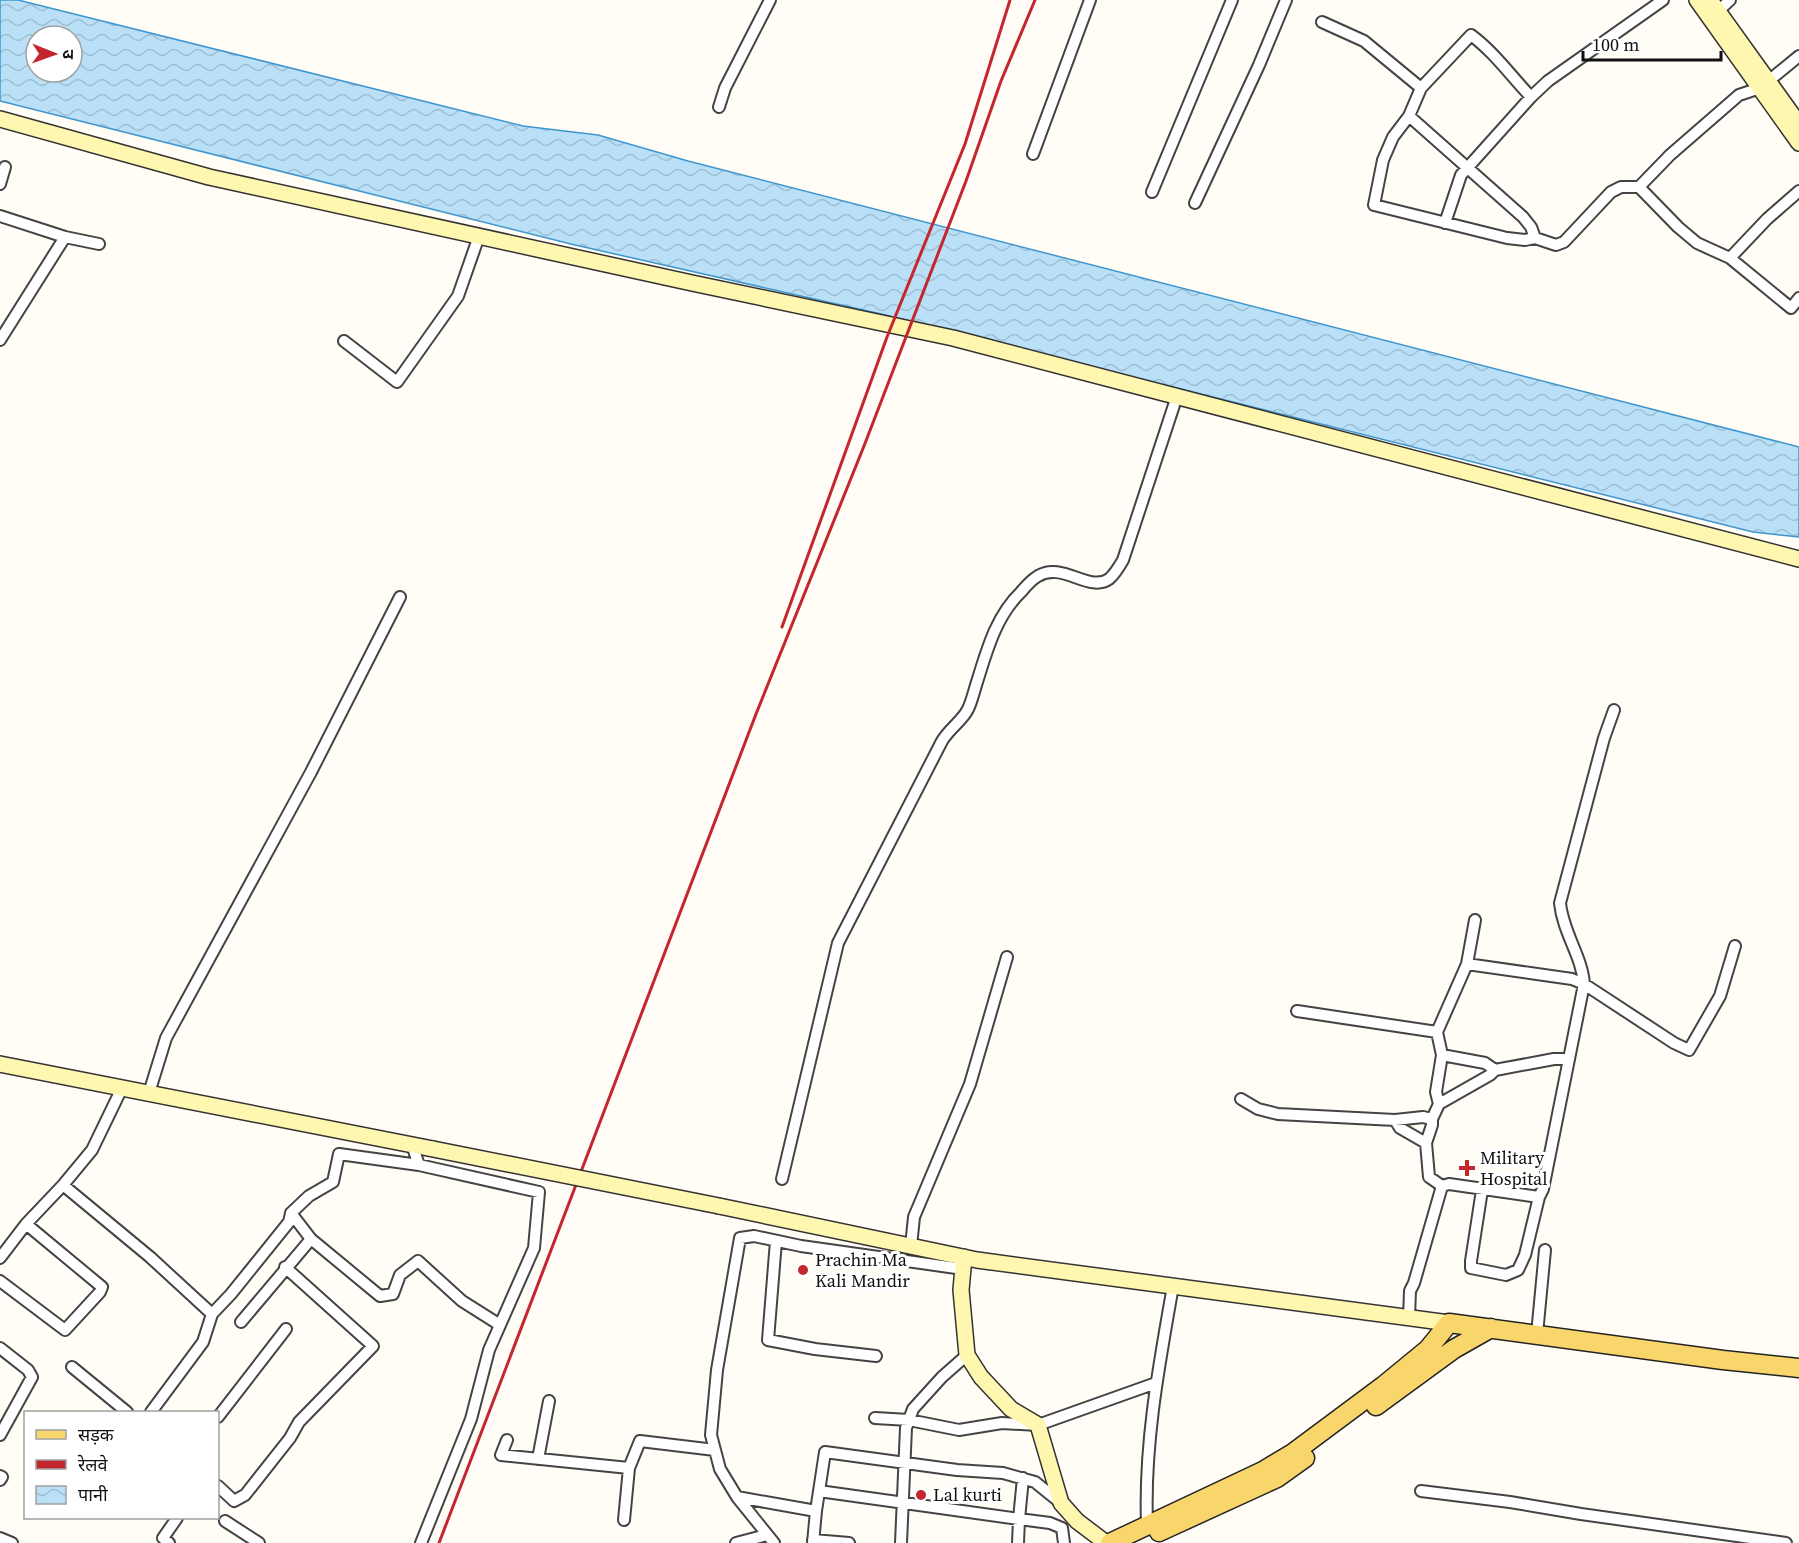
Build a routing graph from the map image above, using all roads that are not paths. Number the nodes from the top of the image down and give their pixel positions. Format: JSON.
{"nodes":[{"id":1,"x":770,"y":0,"type":"edge"},
{"id":2,"x":1090,"y":0,"type":"edge"},
{"id":3,"x":1232,"y":0,"type":"edge"},
{"id":4,"x":1286,"y":0,"type":"edge"},
{"id":5,"x":1663,"y":0,"type":"edge"},
{"id":6,"x":1696,"y":0,"type":"edge"},
{"id":7,"x":1730,"y":0,"type":"edge"},
{"id":8,"x":1713,"y":10,"type":"edge"},
{"id":9,"x":1322,"y":22,"type":"dead end"},
{"id":10,"x":1799,"y":56,"type":"edge"},
{"id":11,"x":1764,"y":85,"type":"junction"},
{"id":12,"x":1421,"y":88,"type":"junction"},
{"id":13,"x":1531,"y":97,"type":"junction"},
{"id":14,"x":719,"y":108,"type":"dead end"},
{"id":15,"x":1409,"y":116,"type":"junction"},
{"id":16,"x":0,"y":119,"type":"edge"},
{"id":17,"x":1799,"y":124,"type":"edge"},
{"id":18,"x":1799,"y":143,"type":"edge"},
{"id":19,"x":1033,"y":154,"type":"dead end"},
{"id":20,"x":5,"y":167,"type":"dead end"},
{"id":21,"x":1468,"y":167,"type":"junction"},
{"id":22,"x":0,"y":184,"type":"edge"},
{"id":23,"x":1639,"y":187,"type":"junction"},
{"id":24,"x":1799,"y":191,"type":"edge"},
{"id":25,"x":1152,"y":192,"type":"dead end"},
{"id":26,"x":1195,"y":203,"type":"dead end"},
{"id":27,"x":0,"y":216,"type":"edge"},
{"id":28,"x":1445,"y":223,"type":"junction"},
{"id":29,"x":479,"y":236,"type":"junction"},
{"id":30,"x":64,"y":237,"type":"junction"},
{"id":31,"x":1534,"y":238,"type":"junction"},
{"id":32,"x":99,"y":244,"type":"dead end"},
{"id":33,"x":1730,"y":258,"type":"junction"},
{"id":34,"x":1799,"y":298,"type":"edge"},
{"id":35,"x":0,"y":340,"type":"edge"},
{"id":36,"x":344,"y":341,"type":"dead end"},
{"id":37,"x":1177,"y":396,"type":"junction"},
{"id":38,"x":1799,"y":560,"type":"edge"},
{"id":39,"x":400,"y":597,"type":"dead end"},
{"id":40,"x":1614,"y":710,"type":"dead end"},
{"id":41,"x":1475,"y":920,"type":"dead end"},
{"id":42,"x":1735,"y":946,"type":"dead end"},
{"id":43,"x":1007,"y":957,"type":"dead end"},
{"id":44,"x":1467,"y":964,"type":"junction"},
{"id":45,"x":1584,"y":984,"type":"junction"},
{"id":46,"x":1297,"y":1011,"type":"dead end"},
{"id":47,"x":1437,"y":1032,"type":"junction"},
{"id":48,"x":1442,"y":1055,"type":"junction"},
{"id":49,"x":1569,"y":1059,"type":"junction"},
{"id":50,"x":0,"y":1064,"type":"edge"},
{"id":51,"x":1495,"y":1070,"type":"junction"},
{"id":52,"x":122,"y":1088,"type":"junction"},
{"id":53,"x":149,"y":1093,"type":"junction"},
{"id":54,"x":1241,"y":1099,"type":"dead end"},
{"id":55,"x":1438,"y":1104,"type":"junction"},
{"id":56,"x":1432,"y":1119,"type":"junction"},
{"id":57,"x":1395,"y":1120,"type":"junction"},
{"id":58,"x":1426,"y":1143,"type":"junction"},
{"id":59,"x":412,"y":1144,"type":"junction"},
{"id":60,"x":419,"y":1165,"type":"junction"},
{"id":61,"x":782,"y":1179,"type":"dead end"},
{"id":62,"x":63,"y":1185,"type":"junction"},
{"id":63,"x":1442,"y":1186,"type":"junction"},
{"id":64,"x":1482,"y":1190,"type":"junction"},
{"id":65,"x":1539,"y":1197,"type":"junction"},
{"id":66,"x":291,"y":1213,"type":"junction"},
{"id":67,"x":26,"y":1224,"type":"junction"},
{"id":68,"x":311,"y":1239,"type":"junction"},
{"id":69,"x":776,"y":1241,"type":"junction"},
{"id":70,"x":911,"y":1246,"type":"junction"},
{"id":71,"x":1545,"y":1250,"type":"dead end"},
{"id":72,"x":0,"y":1258,"type":"edge"},
{"id":73,"x":963,"y":1263,"type":"junction"},
{"id":74,"x":285,"y":1267,"type":"junction"},
{"id":75,"x":0,"y":1281,"type":"edge"},
{"id":76,"x":1173,"y":1286,"type":"junction"},
{"id":77,"x":212,"y":1314,"type":"junction"},
{"id":78,"x":1409,"y":1317,"type":"junction"},
{"id":79,"x":241,"y":1322,"type":"dead end"},
{"id":80,"x":1449,"y":1323,"type":"junction"},
{"id":81,"x":500,"y":1325,"type":"junction"},
{"id":82,"x":1491,"y":1328,"type":"junction"},
{"id":83,"x":286,"y":1329,"type":"dead end"},
{"id":84,"x":1538,"y":1334,"type":"junction"},
{"id":85,"x":0,"y":1348,"type":"edge"},
{"id":86,"x":967,"y":1355,"type":"junction"},
{"id":87,"x":876,"y":1356,"type":"dead end"},
{"id":88,"x":72,"y":1366,"type":"dead end"},
{"id":89,"x":1799,"y":1368,"type":"edge"},
{"id":90,"x":1156,"y":1383,"type":"junction"},
{"id":91,"x":549,"y":1401,"type":"dead end"},
{"id":92,"x":125,"y":1411,"type":"edge"},
{"id":93,"x":152,"y":1411,"type":"edge"},
{"id":94,"x":219,"y":1416,"type":"edge"},
{"id":95,"x":875,"y":1418,"type":"dead end"},
{"id":96,"x":909,"y":1420,"type":"junction"},
{"id":97,"x":1038,"y":1425,"type":"junction"},
{"id":98,"x":0,"y":1435,"type":"edge"},
{"id":99,"x":507,"y":1440,"type":"dead end"},
{"id":100,"x":715,"y":1450,"type":"junction"},
{"id":101,"x":538,"y":1459,"type":"junction"},
{"id":102,"x":905,"y":1463,"type":"junction"},
{"id":103,"x":629,"y":1468,"type":"junction"},
{"id":104,"x":1023,"y":1478,"type":"junction"},
{"id":105,"x":219,"y":1487,"type":"edge"},
{"id":106,"x":819,"y":1491,"type":"junction"},
{"id":107,"x":1421,"y":1491,"type":"dead end"},
{"id":108,"x":737,"y":1497,"type":"junction"},
{"id":109,"x":904,"y":1503,"type":"junction"},
{"id":110,"x":1061,"y":1503,"type":"junction"},
{"id":111,"x":816,"y":1511,"type":"junction"},
{"id":112,"x":176,"y":1519,"type":"edge"},
{"id":113,"x":1019,"y":1519,"type":"junction"},
{"id":114,"x":624,"y":1520,"type":"dead end"},
{"id":115,"x":225,"y":1521,"type":"dead end"},
{"id":116,"x":1077,"y":1521,"type":"junction"},
{"id":117,"x":1147,"y":1524,"type":"junction"},
{"id":118,"x":0,"y":1538,"type":"edge"},
{"id":119,"x":1063,"y":1538,"type":"edge"},
{"id":120,"x":771,"y":1539,"type":"edge"},
{"id":121,"x":164,"y":1542,"type":"edge"},
{"id":122,"x":813,"y":1542,"type":"edge"},
{"id":123,"x":12,"y":1543,"type":"edge"},
{"id":124,"x":259,"y":1543,"type":"edge"},
{"id":125,"x":421,"y":1543,"type":"edge"},
{"id":126,"x":736,"y":1543,"type":"edge"},
{"id":127,"x":849,"y":1543,"type":"edge"},
{"id":128,"x":901,"y":1543,"type":"edge"},
{"id":129,"x":1018,"y":1543,"type":"edge"},
{"id":130,"x":1108,"y":1543,"type":"edge"},
{"id":131,"x":1137,"y":1543,"type":"edge"},
{"id":132,"x":1786,"y":1543,"type":"edge"}],
"edges":[{"from":1,"to":14,"type":"street"},
{"from":2,"to":19,"type":"street"},
{"from":3,"to":25,"type":"street"},
{"from":4,"to":26,"type":"street"},
{"from":5,"to":13,"type":"street"},
{"from":6,"to":8,"type":"street"},
{"from":7,"to":8,"type":"street"},
{"from":8,"to":11,"type":"street"},
{"from":9,"to":12,"type":"street"},
{"from":10,"to":11,"type":"street"},
{"from":11,"to":17,"type":"street"},
{"from":11,"to":18,"type":"street"},
{"from":11,"to":23,"type":"street"},
{"from":12,"to":13,"type":"street"},
{"from":12,"to":15,"type":"street"},
{"from":13,"to":21,"type":"street"},
{"from":15,"to":21,"type":"street"},
{"from":15,"to":28,"type":"street"},
{"from":16,"to":29,"type":"street"},
{"from":20,"to":22,"type":"street"},
{"from":21,"to":28,"type":"street"},
{"from":21,"to":31,"type":"street"},
{"from":23,"to":31,"type":"street"},
{"from":23,"to":33,"type":"street"},
{"from":24,"to":33,"type":"street"},
{"from":27,"to":30,"type":"street"},
{"from":28,"to":31,"type":"street"},
{"from":29,"to":36,"type":"street"},
{"from":29,"to":37,"type":"street"},
{"from":30,"to":32,"type":"street"},
{"from":30,"to":35,"type":"street"},
{"from":33,"to":34,"type":"street"},
{"from":37,"to":38,"type":"street"},
{"from":37,"to":61,"type":"street"},
{"from":39,"to":53,"type":"street"},
{"from":40,"to":45,"type":"street"},
{"from":41,"to":44,"type":"street"},
{"from":42,"to":45,"type":"street"},
{"from":43,"to":70,"type":"street"},
{"from":44,"to":45,"type":"street"},
{"from":44,"to":47,"type":"street"},
{"from":45,"to":49,"type":"street"},
{"from":46,"to":47,"type":"street"},
{"from":47,"to":48,"type":"street"},
{"from":48,"to":51,"type":"street"},
{"from":48,"to":55,"type":"street"},
{"from":49,"to":51,"type":"street"},
{"from":49,"to":65,"type":"street"},
{"from":50,"to":52,"type":"street"},
{"from":51,"to":55,"type":"street"},
{"from":52,"to":53,"type":"street"},
{"from":52,"to":62,"type":"street"},
{"from":53,"to":59,"type":"street"},
{"from":54,"to":57,"type":"street"},
{"from":55,"to":56,"type":"street"},
{"from":56,"to":57,"type":"street"},
{"from":56,"to":58,"type":"street"},
{"from":57,"to":58,"type":"street"},
{"from":58,"to":63,"type":"street"},
{"from":59,"to":60,"type":"street"},
{"from":59,"to":70,"type":"street","bridge":true},
{"from":60,"to":66,"type":"street"},
{"from":60,"to":81,"type":"street"},
{"from":62,"to":67,"type":"street"},
{"from":62,"to":77,"type":"street"},
{"from":63,"to":64,"type":"street"},
{"from":63,"to":78,"type":"street"},
{"from":64,"to":65,"type":"street"},
{"from":64,"to":65,"type":"street"},
{"from":66,"to":68,"type":"street"},
{"from":66,"to":77,"type":"street"},
{"from":67,"to":72,"type":"street"},
{"from":67,"to":75,"type":"street"},
{"from":68,"to":74,"type":"street"},
{"from":68,"to":81,"type":"street"},
{"from":69,"to":73,"type":"street"},
{"from":69,"to":87,"type":"street"},
{"from":69,"to":100,"type":"street"},
{"from":70,"to":73,"type":"street"},
{"from":71,"to":84,"type":"street"},
{"from":73,"to":76,"type":"street"},
{"from":73,"to":86,"type":"street"},
{"from":74,"to":79,"type":"street"},
{"from":74,"to":105,"type":"street"},
{"from":76,"to":78,"type":"street"},
{"from":76,"to":90,"type":"street"},
{"from":77,"to":93,"type":"street"},
{"from":78,"to":80,"type":"street"},
{"from":80,"to":82,"type":"main road"},
{"from":80,"to":117,"type":"main road"},
{"from":81,"to":125,"type":"street"},
{"from":82,"to":84,"type":"main road"},
{"from":82,"to":131,"type":"main road"},
{"from":83,"to":94,"type":"street"},
{"from":84,"to":89,"type":"main road"},
{"from":85,"to":98,"type":"street"},
{"from":86,"to":96,"type":"street"},
{"from":86,"to":97,"type":"street"},
{"from":88,"to":92,"type":"street"},
{"from":90,"to":97,"type":"street"},
{"from":90,"to":117,"type":"street"},
{"from":91,"to":101,"type":"street"},
{"from":95,"to":96,"type":"street"},
{"from":96,"to":97,"type":"street"},
{"from":96,"to":102,"type":"street"},
{"from":97,"to":110,"type":"street"},
{"from":99,"to":101,"type":"street"},
{"from":100,"to":103,"type":"street"},
{"from":100,"to":108,"type":"street"},
{"from":101,"to":103,"type":"street"},
{"from":102,"to":104,"type":"street"},
{"from":102,"to":106,"type":"street"},
{"from":102,"to":109,"type":"street"},
{"from":103,"to":114,"type":"street"},
{"from":104,"to":110,"type":"street"},
{"from":104,"to":113,"type":"street"},
{"from":106,"to":109,"type":"street"},
{"from":106,"to":111,"type":"street"},
{"from":107,"to":132,"type":"street"},
{"from":108,"to":111,"type":"street"},
{"from":108,"to":120,"type":"street"},
{"from":109,"to":113,"type":"street"},
{"from":109,"to":128,"type":"street"},
{"from":110,"to":116,"type":"street"},
{"from":111,"to":122,"type":"street"},
{"from":112,"to":121,"type":"street"},
{"from":113,"to":119,"type":"street"},
{"from":113,"to":129,"type":"street"},
{"from":115,"to":124,"type":"street"},
{"from":116,"to":119,"type":"street"},
{"from":116,"to":130,"type":"street"},
{"from":117,"to":130,"type":"main road"},
{"from":118,"to":123,"type":"street"},
{"from":120,"to":126,"type":"street"},
{"from":122,"to":127,"type":"street"}]}
